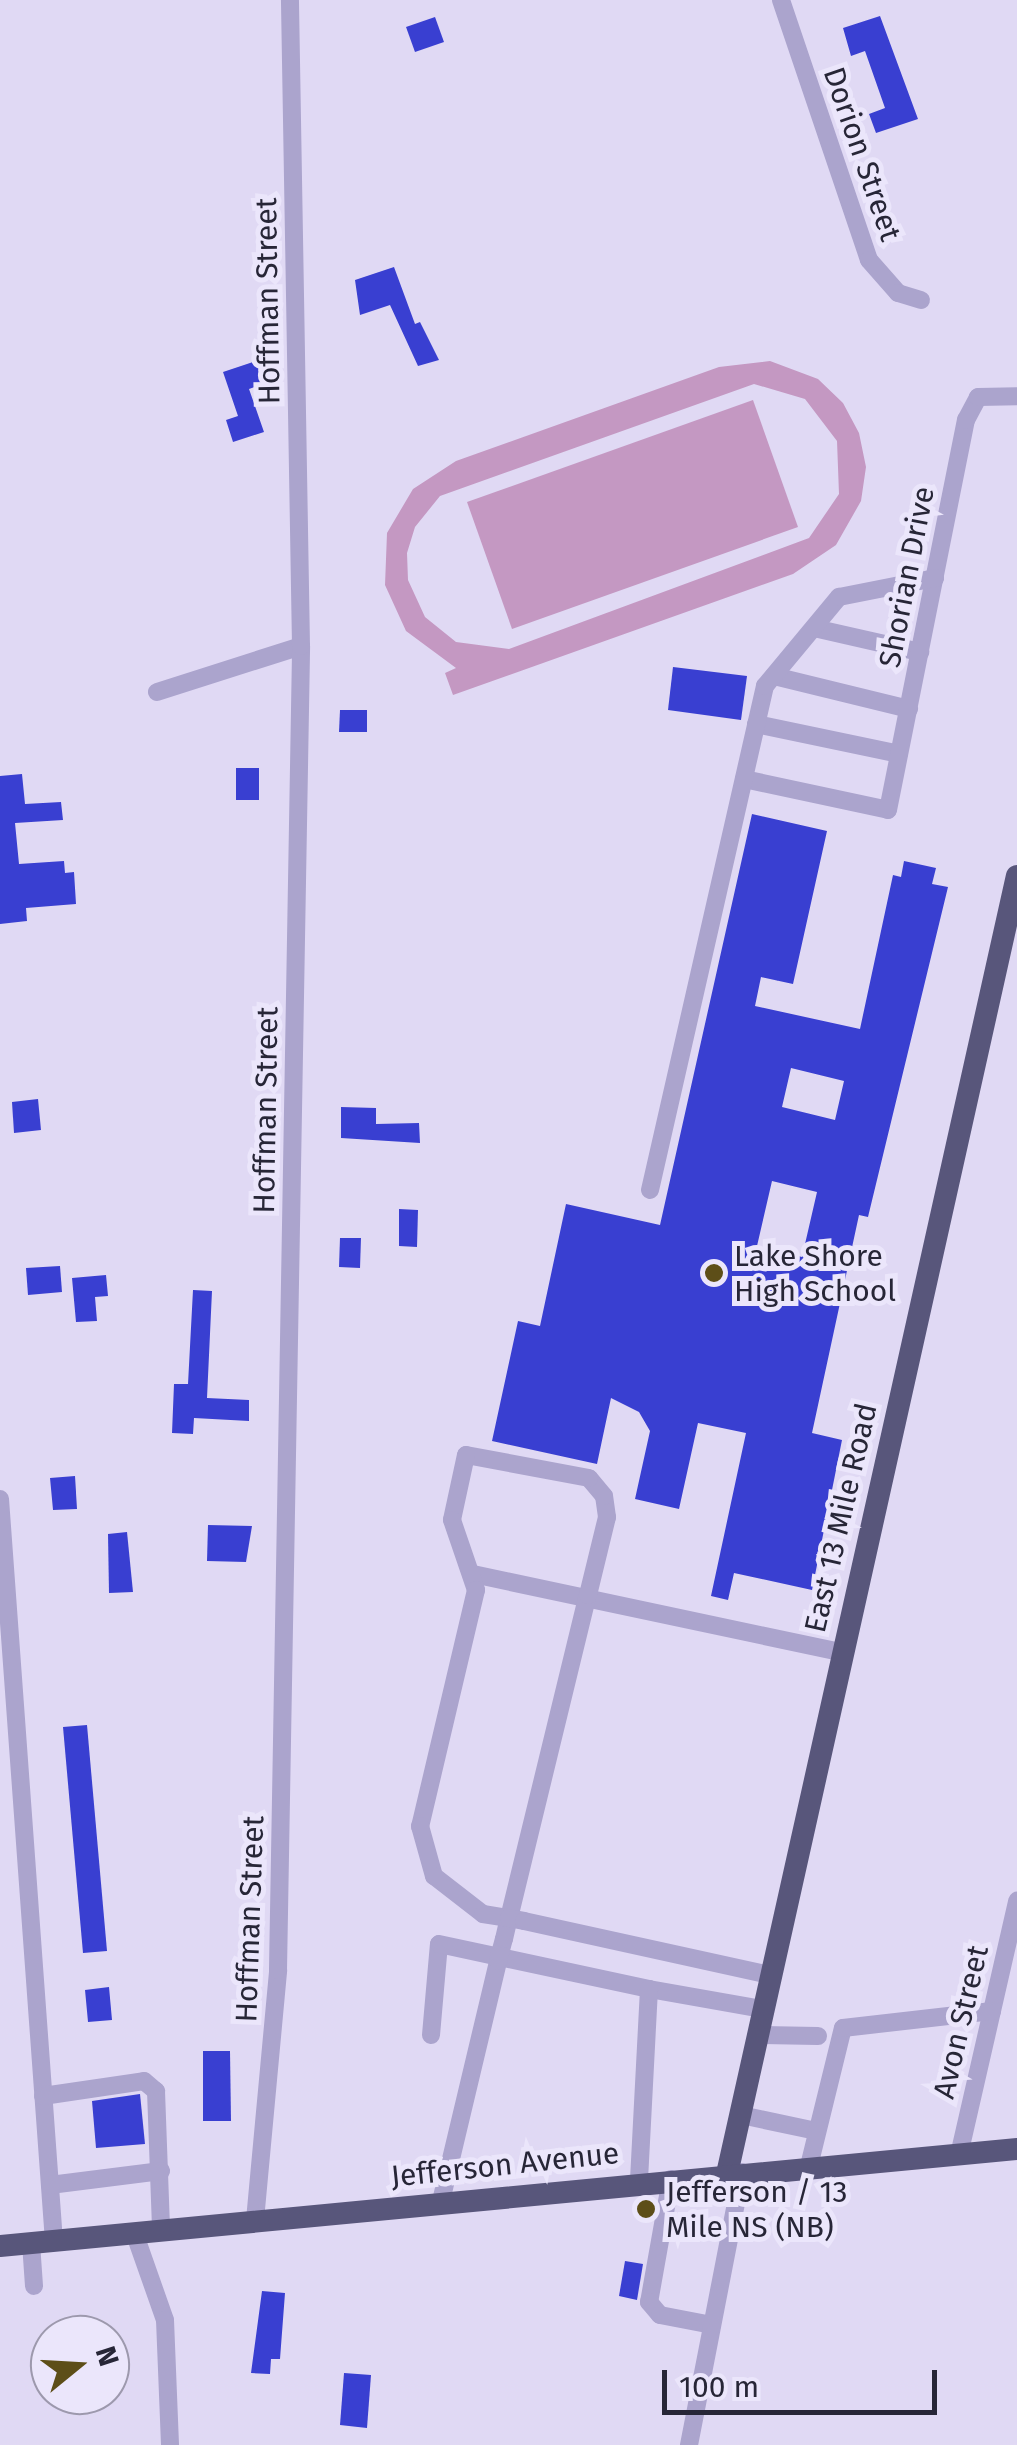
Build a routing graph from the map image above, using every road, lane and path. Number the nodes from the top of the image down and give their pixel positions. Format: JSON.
{"nodes":[{"id":1,"x":290,"y":0,"type":"edge"},
{"id":2,"x":781,"y":0,"type":"edge"},
{"id":3,"x":921,"y":300,"type":"dead end"},
{"id":4,"x":1017,"y":396,"type":"edge"},
{"id":5,"x":934,"y":578,"type":"junction"},
{"id":6,"x":814,"y":628,"type":"junction"},
{"id":7,"x":301,"y":646,"type":"junction"},
{"id":8,"x":920,"y":652,"type":"junction"},
{"id":9,"x":774,"y":676,"type":"junction"},
{"id":10,"x":157,"y":692,"type":"dead end"},
{"id":11,"x":908,"y":709,"type":"junction"},
{"id":12,"x":756,"y":724,"type":"junction"},
{"id":13,"x":899,"y":754,"type":"junction"},
{"id":14,"x":744,"y":779,"type":"junction"},
{"id":15,"x":1017,"y":876,"type":"edge"},
{"id":16,"x":650,"y":1190,"type":"dead end"},
{"id":17,"x":0,"y":1500,"type":"edge"},
{"id":18,"x":473,"y":1574,"type":"junction"},
{"id":19,"x":588,"y":1595,"type":"junction"},
{"id":20,"x":841,"y":1652,"type":"junction"},
{"id":21,"x":1017,"y":1901,"type":"edge"},
{"id":22,"x":510,"y":1918,"type":"junction"},
{"id":23,"x":498,"y":1960,"type":"junction"},
{"id":24,"x":770,"y":1976,"type":"junction"},
{"id":25,"x":649,"y":1989,"type":"junction"},
{"id":26,"x":763,"y":2009,"type":"junction"},
{"id":27,"x":992,"y":2012,"type":"junction"},
{"id":28,"x":431,"y":2035,"type":"dead end"},
{"id":29,"x":758,"y":2035,"type":"junction"},
{"id":30,"x":818,"y":2036,"type":"dead end"},
{"id":31,"x":43,"y":2096,"type":"junction"},
{"id":32,"x":741,"y":2116,"type":"junction"},
{"id":33,"x":816,"y":2131,"type":"junction"},
{"id":34,"x":1017,"y":2149,"type":"edge"},
{"id":35,"x":960,"y":2154,"type":"junction"},
{"id":36,"x":809,"y":2166,"type":"junction"},
{"id":37,"x":161,"y":2171,"type":"junction"},
{"id":38,"x":734,"y":2173,"type":"junction"},
{"id":39,"x":671,"y":2179,"type":"junction"},
{"id":40,"x":639,"y":2182,"type":"junction"},
{"id":41,"x":50,"y":2184,"type":"junction"},
{"id":42,"x":440,"y":2201,"type":"junction"},
{"id":43,"x":255,"y":2220,"type":"junction"},
{"id":44,"x":161,"y":2230,"type":"junction"},
{"id":45,"x":134,"y":2232,"type":"junction"},
{"id":46,"x":42,"y":2242,"type":"junction"},
{"id":47,"x":0,"y":2246,"type":"edge"},
{"id":48,"x":34,"y":2286,"type":"dead end"},
{"id":49,"x":712,"y":2325,"type":"junction"},
{"id":50,"x":170,"y":2445,"type":"edge"},
{"id":51,"x":689,"y":2445,"type":"edge"}],
"edges":[{"from":1,"to":7,"type":"street","name":"Hoffman Street"},
{"from":2,"to":3,"type":"street","name":"Dorion Street"},
{"from":4,"to":5,"type":"street","name":"Shorian Drive"},
{"from":5,"to":6,"type":"street"},
{"from":5,"to":8,"type":"street","name":"Shorian Drive"},
{"from":6,"to":8,"type":"street"},
{"from":6,"to":9,"type":"street"},
{"from":7,"to":10,"type":"street"},
{"from":7,"to":43,"type":"street","name":"Hoffman Street"},
{"from":8,"to":11,"type":"street","name":"Shorian Drive"},
{"from":9,"to":11,"type":"street"},
{"from":9,"to":12,"type":"street"},
{"from":11,"to":13,"type":"street","name":"Shorian Drive"},
{"from":12,"to":13,"type":"street"},
{"from":12,"to":14,"type":"street"},
{"from":13,"to":14,"type":"street","name":"Shorian Drive"},
{"from":14,"to":16,"type":"street"},
{"from":15,"to":20,"type":"main road","name":"East 13 Mile Road"},
{"from":17,"to":31,"type":"street"},
{"from":18,"to":19,"type":"street"},
{"from":18,"to":19,"type":"street"},
{"from":18,"to":22,"type":"street"},
{"from":19,"to":20,"type":"street"},
{"from":19,"to":22,"type":"street"},
{"from":20,"to":24,"type":"main road","name":"East 13 Mile Road"},
{"from":21,"to":27,"type":"street","name":"Avon Street"},
{"from":22,"to":23,"type":"street"},
{"from":22,"to":24,"type":"street"},
{"from":23,"to":25,"type":"street"},
{"from":23,"to":28,"type":"street"},
{"from":23,"to":42,"type":"street"},
{"from":24,"to":26,"type":"main road","name":"East 13 Mile Road"},
{"from":25,"to":26,"type":"street"},
{"from":25,"to":40,"type":"street"},
{"from":26,"to":29,"type":"main road","name":"East 13 Mile Road"},
{"from":27,"to":33,"type":"street"},
{"from":27,"to":35,"type":"street","name":"Avon Street"},
{"from":29,"to":30,"type":"street"},
{"from":29,"to":32,"type":"main road","name":"East 13 Mile Road"},
{"from":31,"to":37,"type":"street"},
{"from":31,"to":41,"type":"street"},
{"from":32,"to":33,"type":"street"},
{"from":32,"to":38,"type":"main road","name":"East 13 Mile Road"},
{"from":33,"to":36,"type":"street"},
{"from":34,"to":35,"type":"main road","name":"Jefferson Avenue"},
{"from":35,"to":36,"type":"main road","name":"Jefferson Avenue"},
{"from":36,"to":38,"type":"main road","name":"Jefferson Avenue"},
{"from":37,"to":41,"type":"street"},
{"from":37,"to":44,"type":"street"},
{"from":38,"to":39,"type":"main road","name":"Jefferson Avenue"},
{"from":38,"to":49,"type":"street"},
{"from":39,"to":40,"type":"main road","name":"Jefferson Avenue"},
{"from":39,"to":49,"type":"street"},
{"from":40,"to":42,"type":"main road","name":"Jefferson Avenue"},
{"from":41,"to":46,"type":"street"},
{"from":42,"to":43,"type":"main road","name":"Jefferson Avenue"},
{"from":43,"to":44,"type":"main road","name":"Jefferson Avenue"},
{"from":44,"to":45,"type":"main road","name":"Jefferson Avenue"},
{"from":45,"to":46,"type":"main road","name":"Jefferson Avenue"},
{"from":45,"to":50,"type":"street"},
{"from":46,"to":47,"type":"main road","name":"Jefferson Avenue"},
{"from":46,"to":48,"type":"street"},
{"from":49,"to":51,"type":"street"}]}
